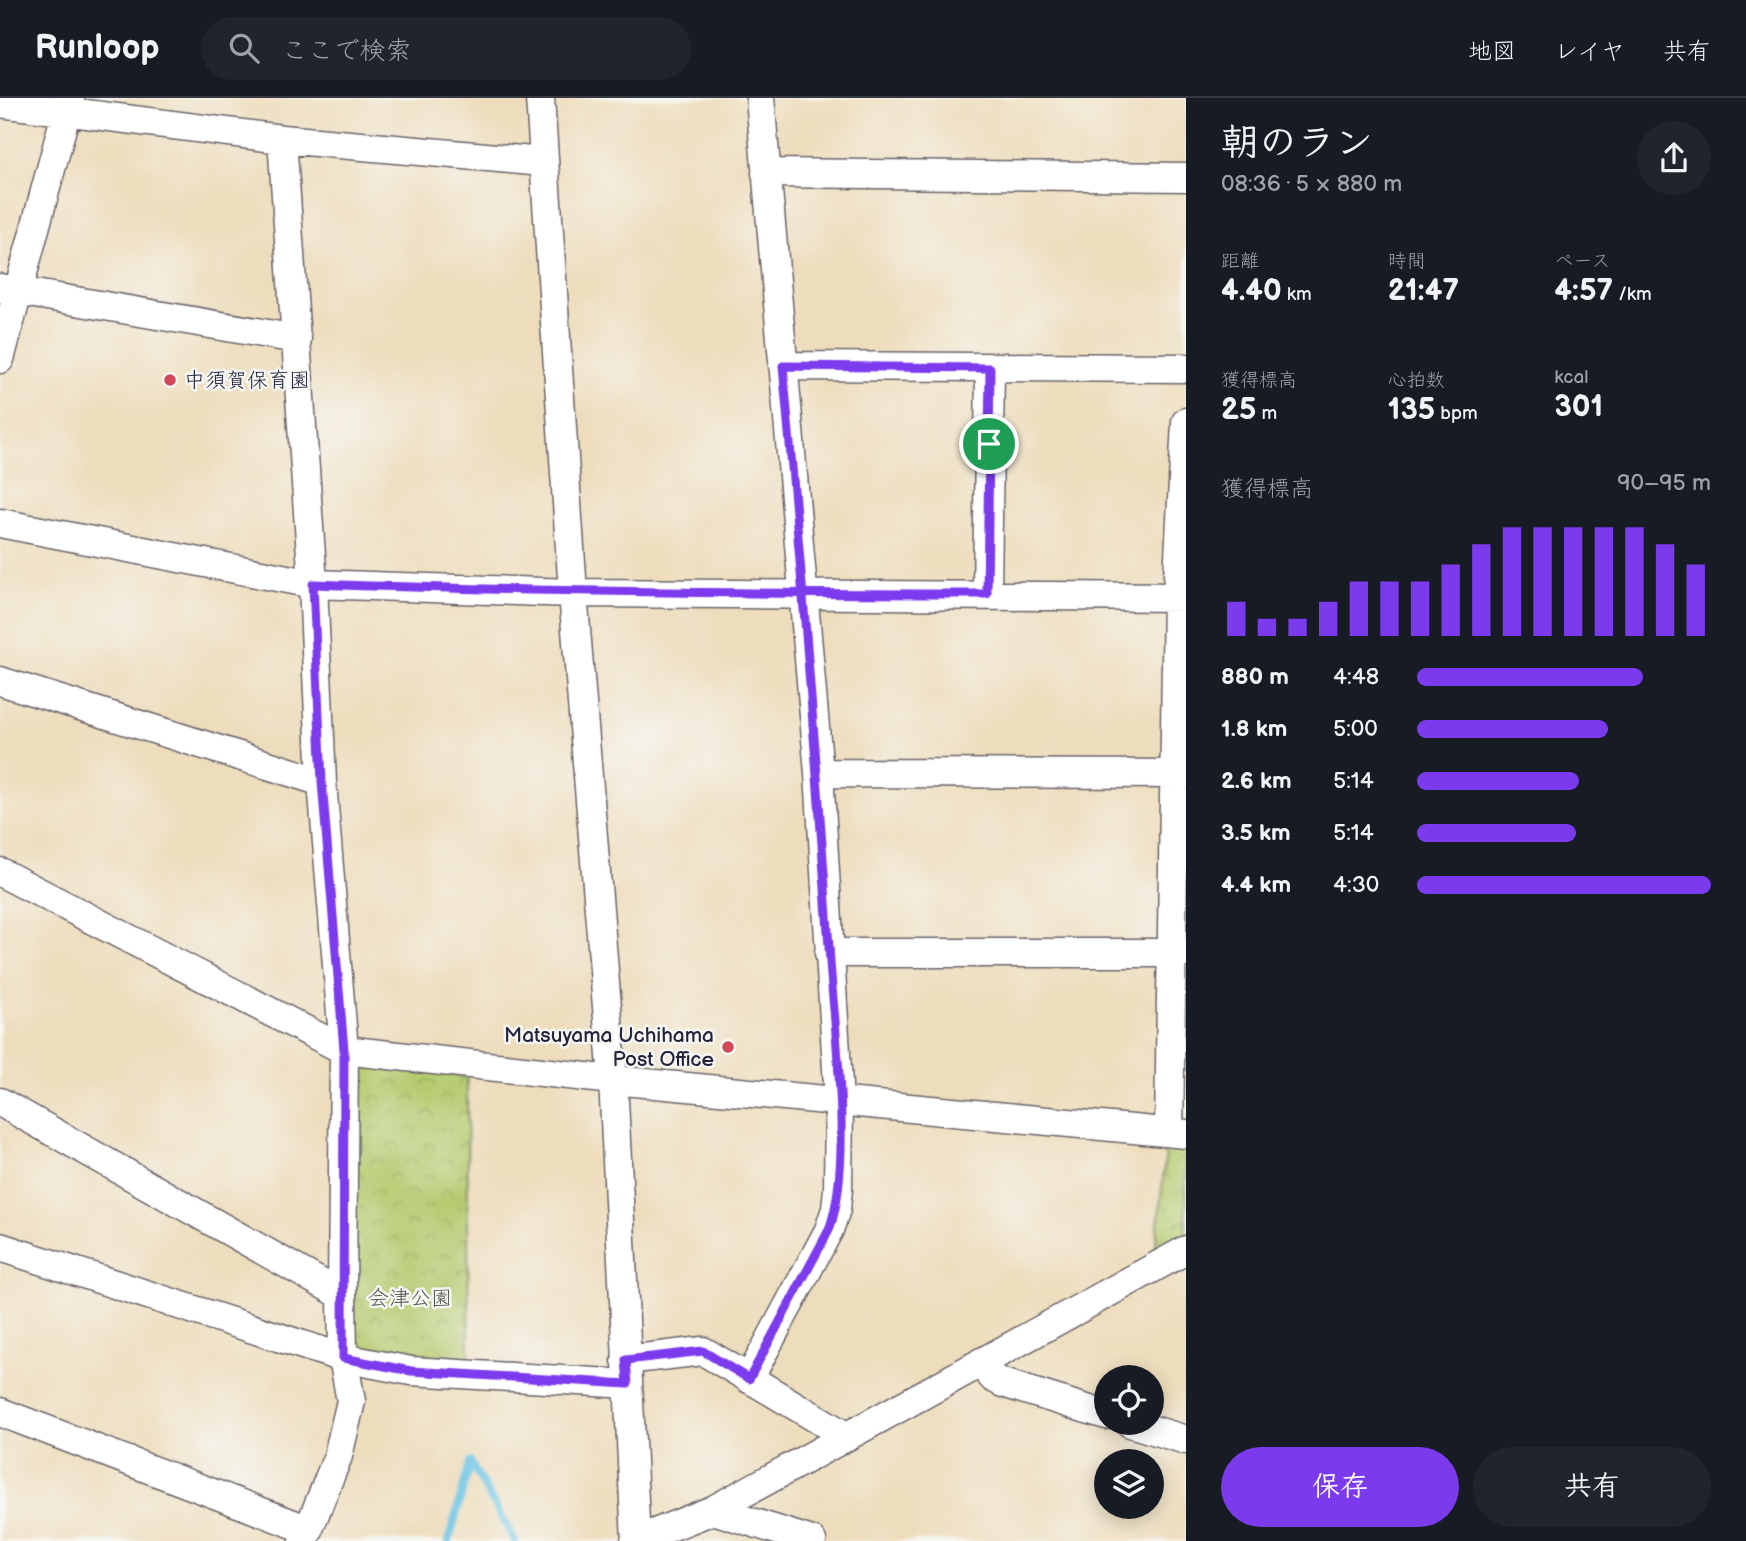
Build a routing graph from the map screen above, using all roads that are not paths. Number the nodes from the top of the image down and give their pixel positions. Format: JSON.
{"nodes":[{"id":1,"x":540,"y":98,"type":"edge"},
{"id":2,"x":760,"y":98,"type":"edge"},
{"id":3,"x":0,"y":103,"type":"edge"},
{"id":4,"x":68,"y":104,"type":"edge"},
{"id":5,"x":282,"y":139,"type":"junction"},
{"id":6,"x":544,"y":162,"type":"junction"},
{"id":7,"x":765,"y":173,"type":"junction"},
{"id":8,"x":1186,"y":177,"type":"edge"},
{"id":9,"x":8,"y":290,"type":"edge"},
{"id":10,"x":297,"y":339,"type":"junction"},
{"id":11,"x":0,"y":359,"type":"edge"},
{"id":12,"x":783,"y":366,"type":"junction"},
{"id":13,"x":990,"y":368,"type":"junction"},
{"id":14,"x":1186,"y":368,"type":"edge"},
{"id":15,"x":1186,"y":422,"type":"edge"},
{"id":16,"x":0,"y":523,"type":"edge"},
{"id":17,"x":1183,"y":528,"type":"edge"},
{"id":18,"x":313,"y":584,"type":"junction"},
{"id":19,"x":573,"y":593,"type":"junction"},
{"id":20,"x":804,"y":594,"type":"junction"},
{"id":21,"x":987,"y":594,"type":"junction"},
{"id":22,"x":1182,"y":597,"type":"edge"},
{"id":23,"x":0,"y":681,"type":"edge"},
{"id":24,"x":819,"y":773,"type":"junction"},
{"id":25,"x":1180,"y":774,"type":"edge"},
{"id":26,"x":322,"y":782,"type":"junction"},
{"id":27,"x":0,"y":872,"type":"edge"},
{"id":28,"x":829,"y":953,"type":"junction"},
{"id":29,"x":1178,"y":953,"type":"edge"},
{"id":30,"x":344,"y":1050,"type":"junction"},
{"id":31,"x":613,"y":1080,"type":"junction"},
{"id":32,"x":0,"y":1102,"type":"edge"},
{"id":33,"x":839,"y":1102,"type":"junction"},
{"id":34,"x":1177,"y":1133,"type":"edge"},
{"id":35,"x":0,"y":1247,"type":"edge"},
{"id":36,"x":1186,"y":1250,"type":"edge"},
{"id":37,"x":342,"y":1295,"type":"junction"},
{"id":38,"x":343,"y":1358,"type":"junction"},
{"id":39,"x":981,"y":1362,"type":"junction"},
{"id":40,"x":627,"y":1372,"type":"junction"},
{"id":41,"x":749,"y":1379,"type":"junction"},
{"id":42,"x":1094,"y":1411,"type":"edge"},
{"id":43,"x":0,"y":1412,"type":"edge"},
{"id":44,"x":1164,"y":1433,"type":"edge"},
{"id":45,"x":846,"y":1436,"type":"junction"},
{"id":46,"x":1186,"y":1440,"type":"edge"},
{"id":47,"x":712,"y":1510,"type":"junction"},
{"id":48,"x":306,"y":1535,"type":"edge"},
{"id":49,"x":636,"y":1541,"type":"edge"},
{"id":50,"x":812,"y":1541,"type":"edge"}],
"edges":[{"from":1,"to":6,"type":"street"},
{"from":2,"to":7,"type":"street"},
{"from":3,"to":4,"type":"street"},
{"from":4,"to":5,"type":"street"},
{"from":4,"to":9,"type":"street"},
{"from":5,"to":6,"type":"street"},
{"from":5,"to":10,"type":"street"},
{"from":6,"to":19,"type":"street"},
{"from":7,"to":8,"type":"street"},
{"from":7,"to":12,"type":"street"},
{"from":9,"to":10,"type":"street"},
{"from":9,"to":11,"type":"street"},
{"from":10,"to":18,"type":"street"},
{"from":12,"to":13,"type":"street"},
{"from":12,"to":20,"type":"street"},
{"from":13,"to":14,"type":"street"},
{"from":13,"to":21,"type":"street"},
{"from":15,"to":17,"type":"street"},
{"from":16,"to":18,"type":"street"},
{"from":17,"to":22,"type":"street"},
{"from":18,"to":19,"type":"street"},
{"from":18,"to":26,"type":"street"},
{"from":19,"to":20,"type":"street"},
{"from":19,"to":31,"type":"street"},
{"from":20,"to":21,"type":"street"},
{"from":20,"to":24,"type":"street"},
{"from":21,"to":22,"type":"street"},
{"from":22,"to":25,"type":"street"},
{"from":23,"to":26,"type":"street"},
{"from":24,"to":25,"type":"street"},
{"from":24,"to":28,"type":"street"},
{"from":25,"to":29,"type":"street"},
{"from":26,"to":30,"type":"street"},
{"from":27,"to":30,"type":"street"},
{"from":28,"to":29,"type":"street"},
{"from":28,"to":33,"type":"street"},
{"from":29,"to":34,"type":"street"},
{"from":30,"to":31,"type":"street"},
{"from":30,"to":37,"type":"street"},
{"from":31,"to":33,"type":"street"},
{"from":31,"to":40,"type":"street"},
{"from":32,"to":37,"type":"street"},
{"from":33,"to":34,"type":"street"},
{"from":33,"to":41,"type":"street"},
{"from":35,"to":38,"type":"street"},
{"from":36,"to":39,"type":"street"},
{"from":37,"to":38,"type":"street"},
{"from":38,"to":40,"type":"street"},
{"from":38,"to":48,"type":"street"},
{"from":39,"to":42,"type":"street"},
{"from":39,"to":45,"type":"street"},
{"from":40,"to":41,"type":"street"},
{"from":40,"to":49,"type":"street"},
{"from":41,"to":45,"type":"street"},
{"from":43,"to":48,"type":"street"},
{"from":44,"to":46,"type":"street"},
{"from":45,"to":47,"type":"street"},
{"from":47,"to":49,"type":"street"},
{"from":47,"to":50,"type":"street"}]}
